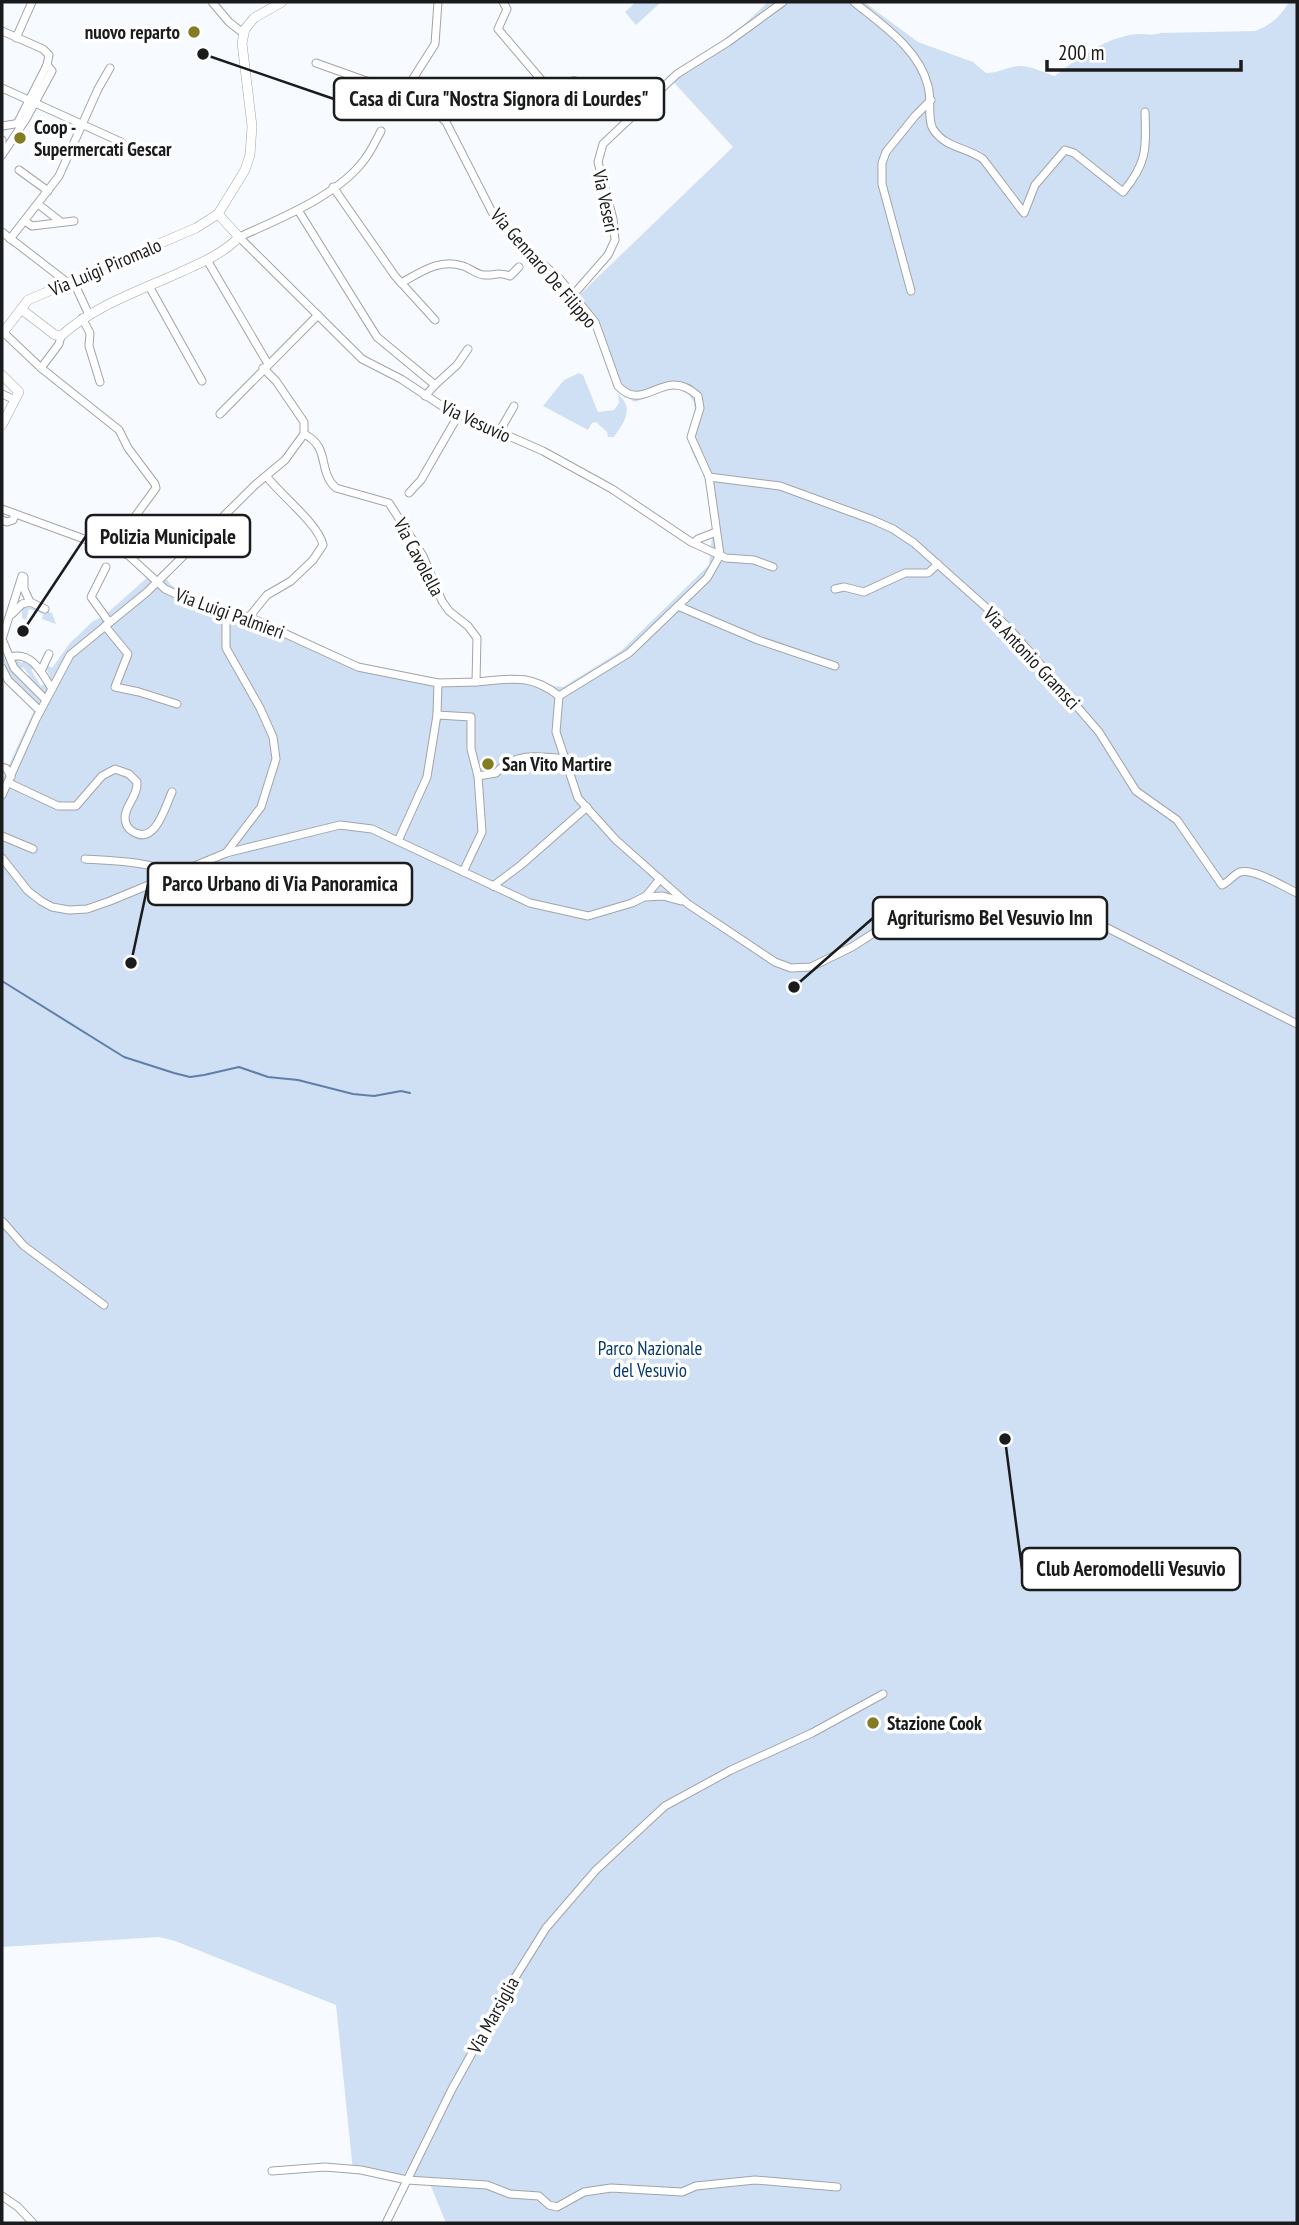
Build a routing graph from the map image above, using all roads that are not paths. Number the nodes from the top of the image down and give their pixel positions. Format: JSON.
{"nodes":[{"id":1,"x":32,"y":2,"type":"edge"},
{"id":2,"x":212,"y":2,"type":"edge"},
{"id":3,"x":282,"y":2,"type":"edge"},
{"id":4,"x":438,"y":2,"type":"edge"},
{"id":5,"x":503,"y":2,"type":"edge"},
{"id":6,"x":783,"y":2,"type":"edge"},
{"id":7,"x":854,"y":2,"type":"edge"},
{"id":8,"x":2,"y":31,"type":"edge"},
{"id":9,"x":243,"y":33,"type":"junction"},
{"id":10,"x":16,"y":38,"type":"junction"},
{"id":11,"x":316,"y":63,"type":"dead end"},
{"id":12,"x":110,"y":68,"type":"dead end"},
{"id":13,"x":2,"y":88,"type":"edge"},
{"id":14,"x":402,"y":96,"type":"junction"},
{"id":15,"x":932,"y":100,"type":"junction"},
{"id":16,"x":32,"y":102,"type":"junction"},
{"id":17,"x":645,"y":104,"type":"junction"},
{"id":18,"x":1145,"y":112,"type":"dead end"},
{"id":19,"x":21,"y":122,"type":"junction"},
{"id":20,"x":82,"y":124,"type":"junction"},
{"id":21,"x":2,"y":126,"type":"edge"},
{"id":22,"x":381,"y":131,"type":"dead end"},
{"id":23,"x":2,"y":139,"type":"edge"},
{"id":24,"x":2,"y":148,"type":"edge"},
{"id":25,"x":134,"y":154,"type":"dead end"},
{"id":26,"x":2,"y":155,"type":"edge"},
{"id":27,"x":19,"y":170,"type":"dead end"},
{"id":28,"x":333,"y":187,"type":"junction"},
{"id":29,"x":48,"y":191,"type":"junction"},
{"id":30,"x":38,"y":204,"type":"junction"},
{"id":31,"x":298,"y":210,"type":"junction"},
{"id":32,"x":218,"y":214,"type":"junction"},
{"id":33,"x":24,"y":221,"type":"junction"},
{"id":34,"x":75,"y":221,"type":"dead end"},
{"id":35,"x":61,"y":222,"type":"junction"},
{"id":36,"x":2,"y":232,"type":"edge"},
{"id":37,"x":239,"y":237,"type":"junction"},
{"id":38,"x":10,"y":239,"type":"junction"},
{"id":39,"x":207,"y":260,"type":"junction"},
{"id":40,"x":519,"y":267,"type":"dead end"},
{"id":41,"x":70,"y":283,"type":"junction"},
{"id":42,"x":401,"y":283,"type":"junction"},
{"id":43,"x":149,"y":286,"type":"junction"},
{"id":44,"x":911,"y":291,"type":"dead end"},
{"id":45,"x":573,"y":295,"type":"junction"},
{"id":46,"x":20,"y":309,"type":"junction"},
{"id":47,"x":318,"y":315,"type":"junction"},
{"id":48,"x":85,"y":316,"type":"junction"},
{"id":49,"x":435,"y":320,"type":"dead end"},
{"id":50,"x":2,"y":333,"type":"edge"},
{"id":51,"x":61,"y":336,"type":"junction"},
{"id":52,"x":468,"y":349,"type":"dead end"},
{"id":53,"x":266,"y":366,"type":"junction"},
{"id":54,"x":41,"y":368,"type":"junction"},
{"id":55,"x":2,"y":375,"type":"edge"},
{"id":56,"x":202,"y":381,"type":"dead end"},
{"id":57,"x":100,"y":382,"type":"dead end"},
{"id":58,"x":435,"y":384,"type":"junction"},
{"id":59,"x":2,"y":394,"type":"edge"},
{"id":60,"x":425,"y":396,"type":"junction"},
{"id":61,"x":15,"y":400,"type":"junction"},
{"id":62,"x":514,"y":406,"type":"dead end"},
{"id":63,"x":220,"y":414,"type":"dead end"},
{"id":64,"x":459,"y":414,"type":"junction"},
{"id":65,"x":2,"y":425,"type":"edge"},
{"id":66,"x":499,"y":432,"type":"junction"},
{"id":67,"x":304,"y":434,"type":"junction"},
{"id":68,"x":267,"y":477,"type":"junction"},
{"id":69,"x":709,"y":477,"type":"junction"},
{"id":70,"x":409,"y":493,"type":"dead end"},
{"id":71,"x":2,"y":509,"type":"edge"},
{"id":72,"x":15,"y":514,"type":"junction"},
{"id":73,"x":2,"y":520,"type":"edge"},
{"id":74,"x":716,"y":532,"type":"junction"},
{"id":75,"x":694,"y":543,"type":"junction"},
{"id":76,"x":111,"y":549,"type":"junction"},
{"id":77,"x":720,"y":555,"type":"junction"},
{"id":78,"x":938,"y":564,"type":"junction"},
{"id":79,"x":106,"y":567,"type":"dead end"},
{"id":80,"x":773,"y":567,"type":"dead end"},
{"id":81,"x":158,"y":582,"type":"junction"},
{"id":82,"x":835,"y":589,"type":"dead end"},
{"id":83,"x":30,"y":602,"type":"junction"},
{"id":84,"x":678,"y":606,"type":"junction"},
{"id":85,"x":44,"y":609,"type":"dead end"},
{"id":86,"x":226,"y":611,"type":"junction"},
{"id":87,"x":9,"y":617,"type":"junction"},
{"id":88,"x":248,"y":617,"type":"junction"},
{"id":89,"x":107,"y":624,"type":"junction"},
{"id":90,"x":49,"y":654,"type":"dead end"},
{"id":91,"x":9,"y":657,"type":"junction"},
{"id":92,"x":835,"y":666,"type":"dead end"},
{"id":93,"x":2,"y":668,"type":"edge"},
{"id":94,"x":41,"y":671,"type":"junction"},
{"id":95,"x":476,"y":682,"type":"junction"},
{"id":96,"x":438,"y":683,"type":"junction"},
{"id":97,"x":52,"y":690,"type":"junction"},
{"id":98,"x":559,"y":696,"type":"junction"},
{"id":99,"x":46,"y":701,"type":"junction"},
{"id":100,"x":177,"y":704,"type":"dead end"},
{"id":101,"x":40,"y":711,"type":"junction"},
{"id":102,"x":437,"y":715,"type":"junction"},
{"id":103,"x":565,"y":759,"type":"junction"},
{"id":104,"x":2,"y":767,"type":"edge"},
{"id":105,"x":478,"y":776,"type":"junction"},
{"id":106,"x":10,"y":780,"type":"junction"},
{"id":107,"x":172,"y":792,"type":"dead end"},
{"id":108,"x":2,"y":795,"type":"edge"},
{"id":109,"x":587,"y":807,"type":"junction"},
{"id":110,"x":2,"y":836,"type":"edge"},
{"id":111,"x":398,"y":841,"type":"junction"},
{"id":112,"x":33,"y":849,"type":"dead end"},
{"id":113,"x":226,"y":853,"type":"junction"},
{"id":114,"x":2,"y":858,"type":"edge"},
{"id":115,"x":85,"y":859,"type":"dead end"},
{"id":116,"x":463,"y":872,"type":"junction"},
{"id":117,"x":176,"y":874,"type":"junction"},
{"id":118,"x":660,"y":879,"type":"junction"},
{"id":119,"x":493,"y":886,"type":"junction"},
{"id":120,"x":1297,"y":893,"type":"edge"},
{"id":121,"x":643,"y":897,"type":"junction"},
{"id":122,"x":688,"y":904,"type":"junction"},
{"id":123,"x":1297,"y":1024,"type":"edge"},
{"id":124,"x":2,"y":1221,"type":"edge"},
{"id":125,"x":104,"y":1305,"type":"dead end"},
{"id":126,"x":883,"y":1694,"type":"dead end"},
{"id":127,"x":272,"y":2171,"type":"dead end"},
{"id":128,"x":407,"y":2180,"type":"junction"},
{"id":129,"x":837,"y":2187,"type":"dead end"},
{"id":130,"x":2,"y":2196,"type":"edge"},
{"id":131,"x":33,"y":2223,"type":"edge"},
{"id":132,"x":386,"y":2223,"type":"edge"}],
"edges":[{"from":1,"to":10,"type":"street"},
{"from":2,"to":9,"type":"street"},
{"from":3,"to":9,"type":"street"},
{"from":4,"to":14,"type":"street"},
{"from":5,"to":17,"type":"street"},
{"from":6,"to":17,"type":"street","name":"Via Veseri"},
{"from":7,"to":15,"type":"street"},
{"from":8,"to":10,"type":"street"},
{"from":9,"to":32,"type":"street"},
{"from":10,"to":16,"type":"street"},
{"from":11,"to":14,"type":"street","name":"Via Gennaro De Filippo"},
{"from":12,"to":20,"type":"street"},
{"from":13,"to":16,"type":"street"},
{"from":14,"to":45,"type":"street","name":"Via Gennaro De Filippo"},
{"from":15,"to":18,"type":"street"},
{"from":15,"to":44,"type":"street"},
{"from":16,"to":19,"type":"street"},
{"from":16,"to":20,"type":"street"},
{"from":17,"to":45,"type":"street","name":"Via Veseri"},
{"from":19,"to":21,"type":"street"},
{"from":19,"to":26,"type":"street"},
{"from":20,"to":25,"type":"street"},
{"from":20,"to":29,"type":"street"},
{"from":22,"to":28,"type":"street"},
{"from":23,"to":24,"type":"street"},
{"from":27,"to":29,"type":"street"},
{"from":28,"to":31,"type":"street"},
{"from":28,"to":42,"type":"street"},
{"from":29,"to":30,"type":"street"},
{"from":30,"to":33,"type":"street"},
{"from":30,"to":35,"type":"street"},
{"from":31,"to":37,"type":"street"},
{"from":31,"to":58,"type":"street"},
{"from":32,"to":37,"type":"street","name":"Via Vesuvio"},
{"from":32,"to":41,"type":"street","name":"Via Luigi Piromalo"},
{"from":33,"to":35,"type":"street"},
{"from":33,"to":38,"type":"street"},
{"from":34,"to":35,"type":"street"},
{"from":36,"to":38,"type":"street"},
{"from":37,"to":39,"type":"street"},
{"from":37,"to":47,"type":"street","name":"Via Vesuvio"},
{"from":38,"to":41,"type":"street"},
{"from":39,"to":43,"type":"street"},
{"from":39,"to":53,"type":"street"},
{"from":40,"to":42,"type":"street"},
{"from":41,"to":46,"type":"street","name":"Via Luigi Piromalo"},
{"from":41,"to":48,"type":"street"},
{"from":42,"to":49,"type":"street"},
{"from":43,"to":48,"type":"street"},
{"from":43,"to":56,"type":"street"},
{"from":45,"to":69,"type":"street","name":"Via Gennaro De Filippo"},
{"from":46,"to":50,"type":"street","name":"Via Luigi Piromalo"},
{"from":46,"to":51,"type":"street"},
{"from":47,"to":53,"type":"street"},
{"from":47,"to":60,"type":"street","name":"Via Vesuvio"},
{"from":48,"to":51,"type":"street"},
{"from":48,"to":57,"type":"street"},
{"from":50,"to":54,"type":"street"},
{"from":51,"to":54,"type":"street"},
{"from":52,"to":58,"type":"street"},
{"from":53,"to":63,"type":"street"},
{"from":53,"to":67,"type":"street"},
{"from":54,"to":76,"type":"street"},
{"from":55,"to":61,"type":"street"},
{"from":58,"to":60,"type":"street"},
{"from":59,"to":61,"type":"street"},
{"from":60,"to":64,"type":"street","name":"Via Vesuvio"},
{"from":61,"to":65,"type":"street"},
{"from":62,"to":66,"type":"street"},
{"from":64,"to":66,"type":"street","name":"Via Vesuvio"},
{"from":64,"to":70,"type":"street"},
{"from":66,"to":75,"type":"street","name":"Via Vesuvio"},
{"from":67,"to":68,"type":"street"},
{"from":67,"to":95,"type":"street","name":"Via Cavolella"},
{"from":68,"to":81,"type":"street"},
{"from":68,"to":88,"type":"street"},
{"from":69,"to":74,"type":"street","name":"Via Gennaro De Filippo"},
{"from":69,"to":78,"type":"street","name":"Via Antonio Gramsci"},
{"from":71,"to":72,"type":"street","name":"Via Luigi Palmieri"},
{"from":72,"to":73,"type":"street"},
{"from":72,"to":76,"type":"street","name":"Via Luigi Palmieri"},
{"from":74,"to":75,"type":"street"},
{"from":74,"to":77,"type":"street","name":"Via Gennaro De Filippo"},
{"from":75,"to":77,"type":"street","name":"Via Vesuvio"},
{"from":76,"to":81,"type":"street","name":"Via Luigi Palmieri"},
{"from":77,"to":80,"type":"street","name":"Via Vesuvio"},
{"from":77,"to":84,"type":"street"},
{"from":78,"to":82,"type":"street"},
{"from":78,"to":120,"type":"street","name":"Via Antonio Gramsci"},
{"from":79,"to":89,"type":"street"},
{"from":81,"to":86,"type":"street","name":"Via Luigi Palmieri"},
{"from":81,"to":89,"type":"street"},
{"from":83,"to":85,"type":"street"},
{"from":83,"to":87,"type":"street"},
{"from":83,"to":87,"type":"street"},
{"from":84,"to":92,"type":"street"},
{"from":84,"to":98,"type":"street"},
{"from":86,"to":88,"type":"street","name":"Via Luigi Palmieri"},
{"from":86,"to":113,"type":"street"},
{"from":87,"to":91,"type":"street"},
{"from":88,"to":96,"type":"street","name":"Via Luigi Palmieri"},
{"from":89,"to":97,"type":"street"},
{"from":89,"to":100,"type":"street"},
{"from":90,"to":94,"type":"street"},
{"from":91,"to":94,"type":"street"},
{"from":91,"to":99,"type":"street"},
{"from":93,"to":101,"type":"street"},
{"from":94,"to":97,"type":"street"},
{"from":95,"to":96,"type":"street"},
{"from":95,"to":98,"type":"street"},
{"from":96,"to":102,"type":"street"},
{"from":97,"to":99,"type":"street"},
{"from":98,"to":103,"type":"street"},
{"from":99,"to":101,"type":"street"},
{"from":101,"to":106,"type":"street"},
{"from":102,"to":105,"type":"street"},
{"from":102,"to":111,"type":"street"},
{"from":103,"to":105,"type":"street"},
{"from":103,"to":109,"type":"street"},
{"from":104,"to":106,"type":"street"},
{"from":105,"to":116,"type":"street"},
{"from":106,"to":107,"type":"street"},
{"from":106,"to":108,"type":"street"},
{"from":109,"to":118,"type":"street"},
{"from":109,"to":119,"type":"street"},
{"from":110,"to":112,"type":"street"},
{"from":111,"to":113,"type":"street"},
{"from":111,"to":116,"type":"street"},
{"from":113,"to":117,"type":"street"},
{"from":114,"to":117,"type":"street"},
{"from":115,"to":117,"type":"street"},
{"from":116,"to":119,"type":"street"},
{"from":118,"to":121,"type":"street"},
{"from":118,"to":122,"type":"street"},
{"from":119,"to":121,"type":"street"},
{"from":121,"to":122,"type":"street"},
{"from":122,"to":123,"type":"street"},
{"from":124,"to":125,"type":"street"},
{"from":126,"to":128,"type":"street","name":"Via Marsiglia"},
{"from":127,"to":128,"type":"street"},
{"from":128,"to":129,"type":"street"},
{"from":128,"to":132,"type":"street","name":"Via Marsiglia"},
{"from":130,"to":131,"type":"street"}]}
